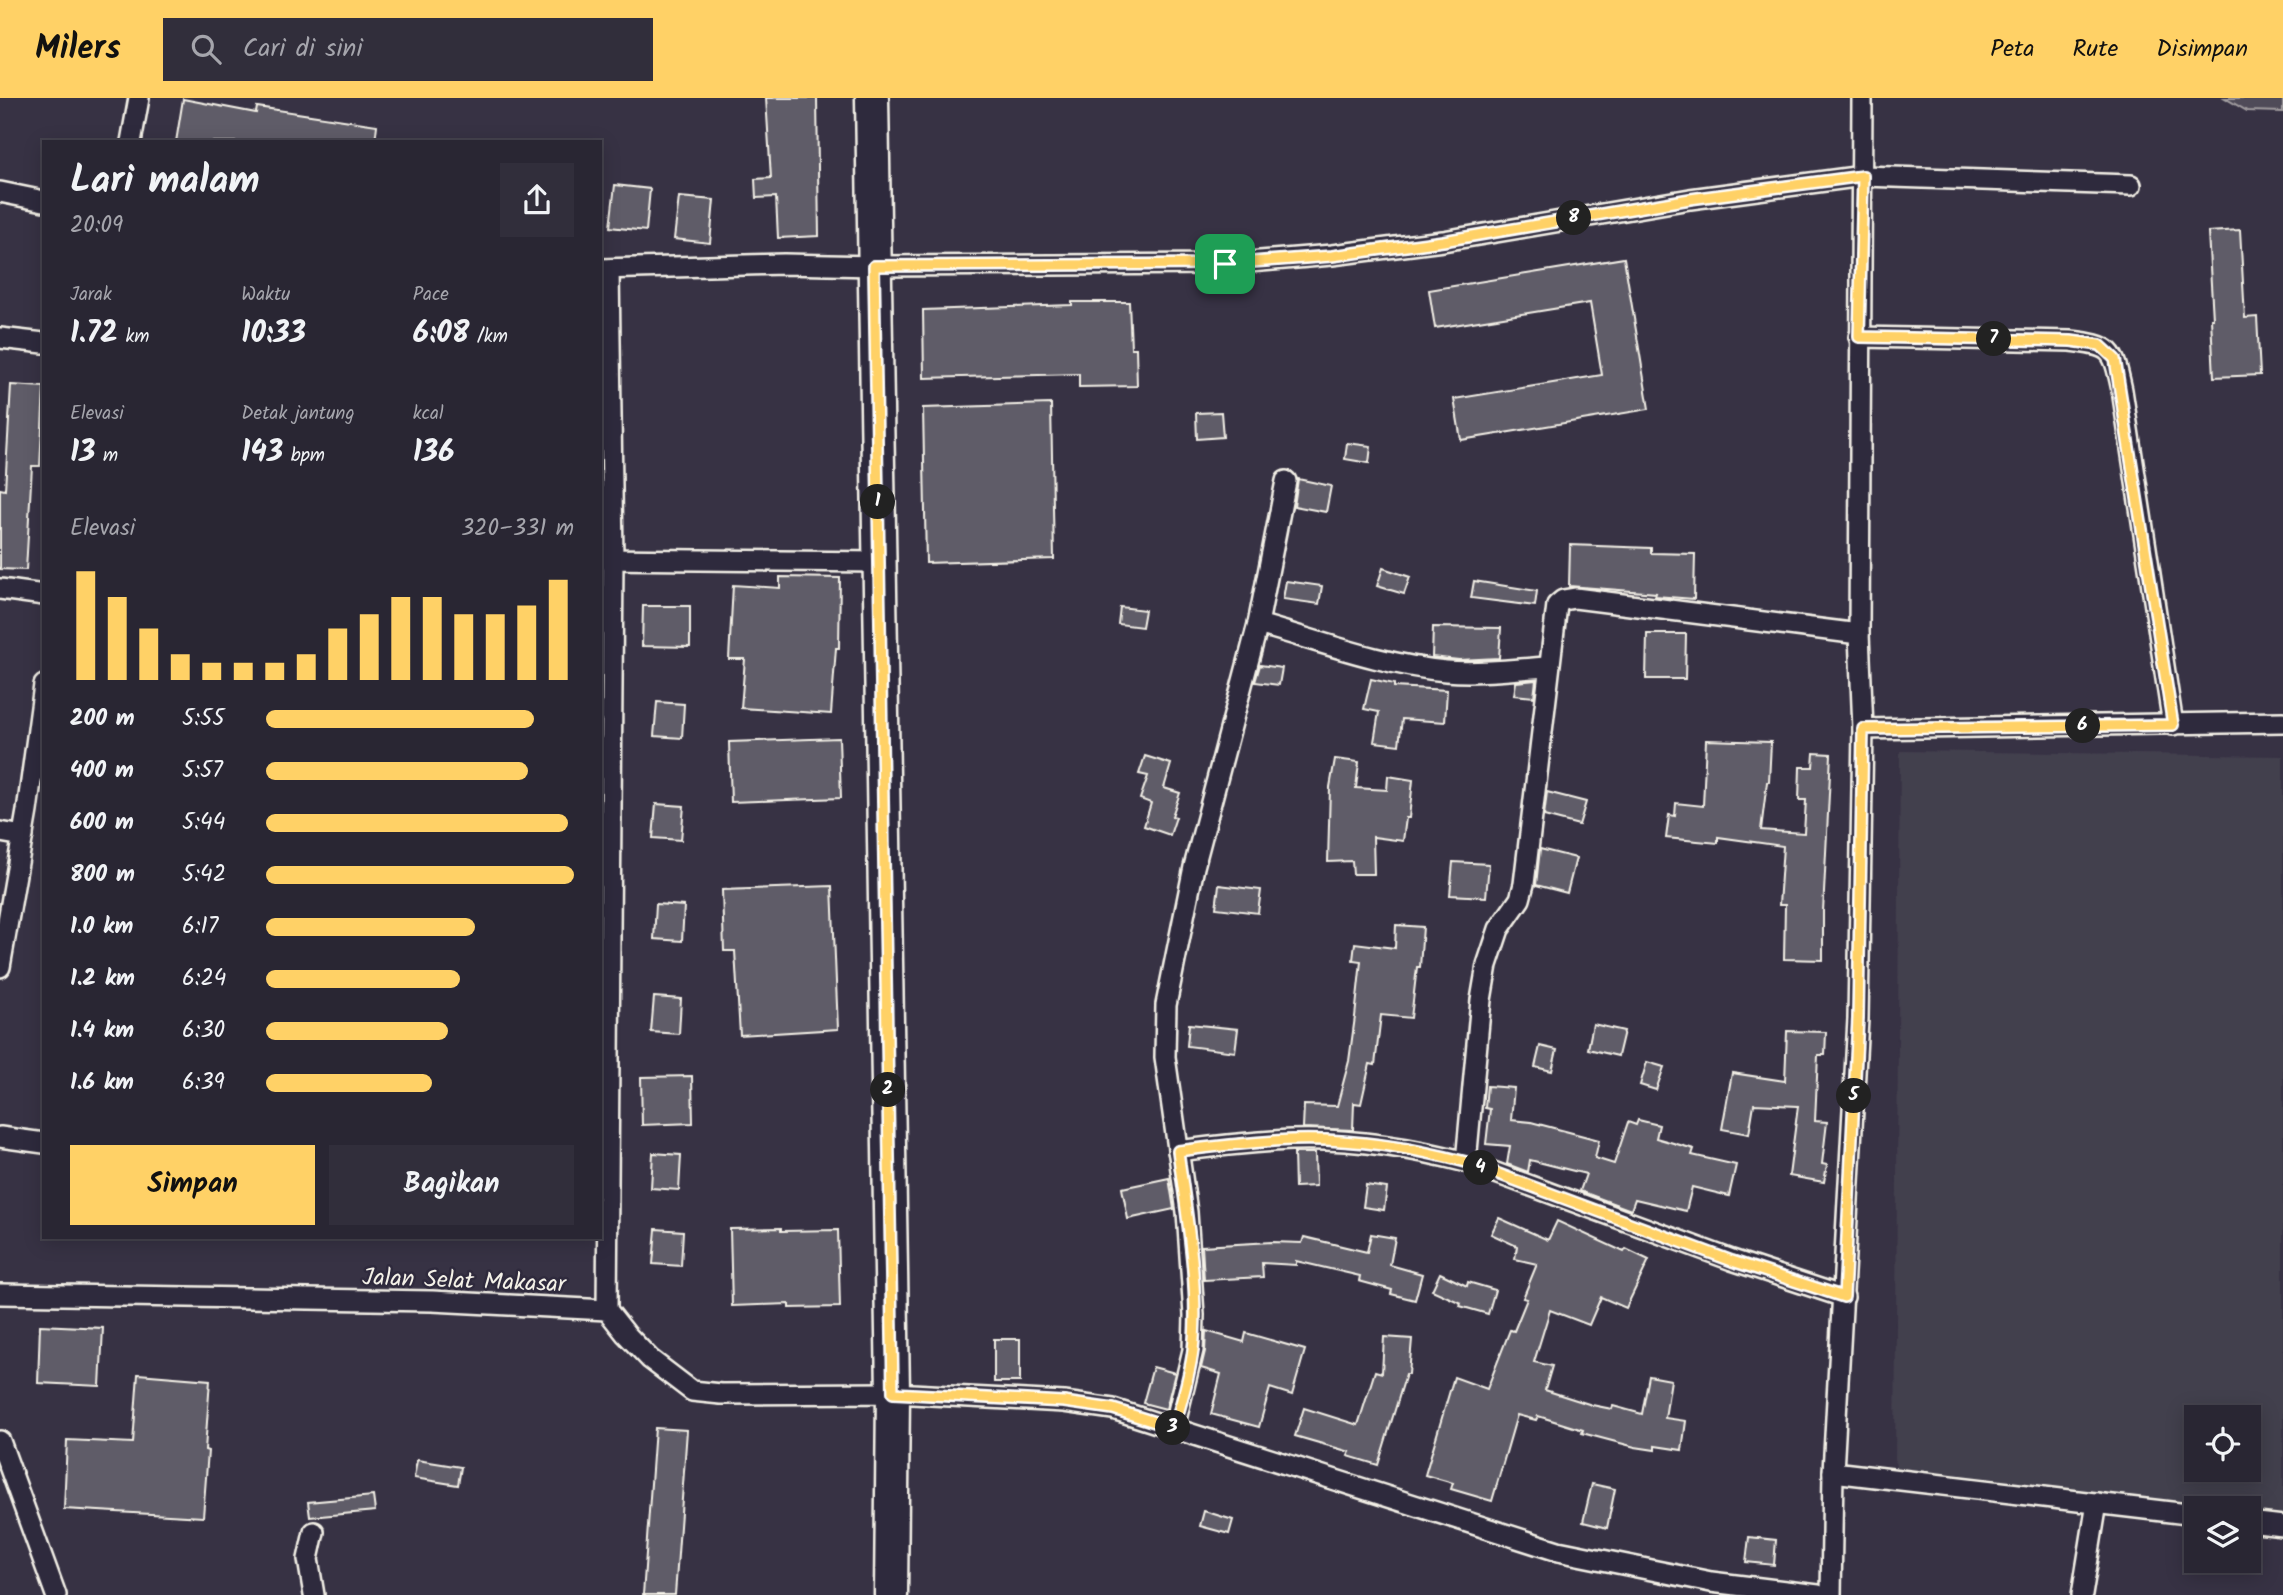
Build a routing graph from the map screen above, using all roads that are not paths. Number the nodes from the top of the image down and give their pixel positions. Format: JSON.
{"nodes":[{"id":1,"x":139,"y":98,"type":"edge"},
{"id":2,"x":872,"y":98,"type":"edge"},
{"id":3,"x":1862,"y":98,"type":"edge"},
{"id":4,"x":131,"y":140,"type":"edge"},
{"id":5,"x":1863,"y":176,"type":"junction"},
{"id":6,"x":2130,"y":185,"type":"dead end"},
{"id":7,"x":0,"y":192,"type":"edge"},
{"id":8,"x":42,"y":201,"type":"edge"},
{"id":9,"x":874,"y":266,"type":"junction"},
{"id":10,"x":604,"y":269,"type":"edge"},
{"id":11,"x":1859,"y":337,"type":"junction"},
{"id":12,"x":0,"y":338,"type":"edge"},
{"id":13,"x":42,"y":343,"type":"edge"},
{"id":14,"x":1286,"y":481,"type":"dead end"},
{"id":15,"x":606,"y":559,"type":"edge"},
{"id":16,"x":879,"y":562,"type":"junction"},
{"id":17,"x":0,"y":589,"type":"edge"},
{"id":18,"x":42,"y":595,"type":"edge"},
{"id":19,"x":1258,"y":624,"type":"junction"},
{"id":20,"x":1859,"y":634,"type":"junction"},
{"id":21,"x":1548,"y":667,"type":"junction"},
{"id":22,"x":42,"y":717,"type":"edge"},
{"id":23,"x":2283,"y":722,"type":"edge"},
{"id":24,"x":2173,"y":725,"type":"junction"},
{"id":25,"x":1863,"y":729,"type":"junction"},
{"id":26,"x":36,"y":812,"type":"edge"},
{"id":27,"x":0,"y":832,"type":"edge"},
{"id":28,"x":23,"y":836,"type":"junction"},
{"id":29,"x":0,"y":967,"type":"edge"},
{"id":30,"x":605,"y":1022,"type":"edge"},
{"id":31,"x":0,"y":1137,"type":"edge"},
{"id":32,"x":42,"y":1143,"type":"edge"},
{"id":33,"x":1178,"y":1151,"type":"junction"},
{"id":34,"x":1466,"y":1162,"type":"junction"},
{"id":35,"x":0,"y":1294,"type":"edge"},
{"id":36,"x":1844,"y":1297,"type":"junction"},
{"id":37,"x":607,"y":1310,"type":"junction"},
{"id":38,"x":893,"y":1393,"type":"junction"},
{"id":39,"x":1174,"y":1428,"type":"junction"},
{"id":40,"x":0,"y":1441,"type":"edge"},
{"id":41,"x":1833,"y":1472,"type":"junction"},
{"id":42,"x":2096,"y":1503,"type":"junction"},
{"id":43,"x":2184,"y":1514,"type":"edge"},
{"id":44,"x":2261,"y":1523,"type":"edge"},
{"id":45,"x":2283,"y":1526,"type":"edge"},
{"id":46,"x":314,"y":1532,"type":"dead end"},
{"id":47,"x":55,"y":1595,"type":"edge"},
{"id":48,"x":314,"y":1595,"type":"edge"},
{"id":49,"x":891,"y":1595,"type":"edge"},
{"id":50,"x":1818,"y":1595,"type":"edge"},
{"id":51,"x":1832,"y":1595,"type":"edge"},
{"id":52,"x":2082,"y":1595,"type":"edge"}],
"edges":[{"from":1,"to":4,"type":"street"},
{"from":2,"to":9,"type":"main road"},
{"from":3,"to":5,"type":"street"},
{"from":5,"to":6,"type":"street"},
{"from":5,"to":9,"type":"street"},
{"from":5,"to":11,"type":"street"},
{"from":7,"to":8,"type":"street"},
{"from":9,"to":10,"type":"street"},
{"from":9,"to":16,"type":"main road"},
{"from":10,"to":15,"type":"street"},
{"from":11,"to":20,"type":"street"},
{"from":11,"to":24,"type":"street"},
{"from":12,"to":13,"type":"street"},
{"from":14,"to":19,"type":"street"},
{"from":15,"to":16,"type":"street"},
{"from":15,"to":30,"type":"street"},
{"from":16,"to":38,"type":"main road"},
{"from":17,"to":18,"type":"street"},
{"from":19,"to":21,"type":"street"},
{"from":19,"to":33,"type":"street"},
{"from":20,"to":21,"type":"street"},
{"from":20,"to":25,"type":"street"},
{"from":21,"to":34,"type":"street"},
{"from":22,"to":26,"type":"street"},
{"from":23,"to":24,"type":"street"},
{"from":24,"to":25,"type":"street"},
{"from":25,"to":36,"type":"street"},
{"from":26,"to":28,"type":"street"},
{"from":27,"to":28,"type":"street"},
{"from":28,"to":29,"type":"street"},
{"from":30,"to":37,"type":"street"},
{"from":31,"to":32,"type":"street"},
{"from":33,"to":34,"type":"street"},
{"from":33,"to":39,"type":"street"},
{"from":34,"to":36,"type":"street"},
{"from":35,"to":37,"type":"street","name":"Jalan Selat Makasar"},
{"from":36,"to":41,"type":"street"},
{"from":37,"to":38,"type":"street"},
{"from":38,"to":39,"type":"street"},
{"from":38,"to":49,"type":"main road"},
{"from":39,"to":50,"type":"street"},
{"from":40,"to":47,"type":"street"},
{"from":41,"to":42,"type":"street"},
{"from":41,"to":51,"type":"street"},
{"from":42,"to":43,"type":"street"},
{"from":42,"to":52,"type":"street"},
{"from":44,"to":45,"type":"street"},
{"from":46,"to":48,"type":"street"}]}
